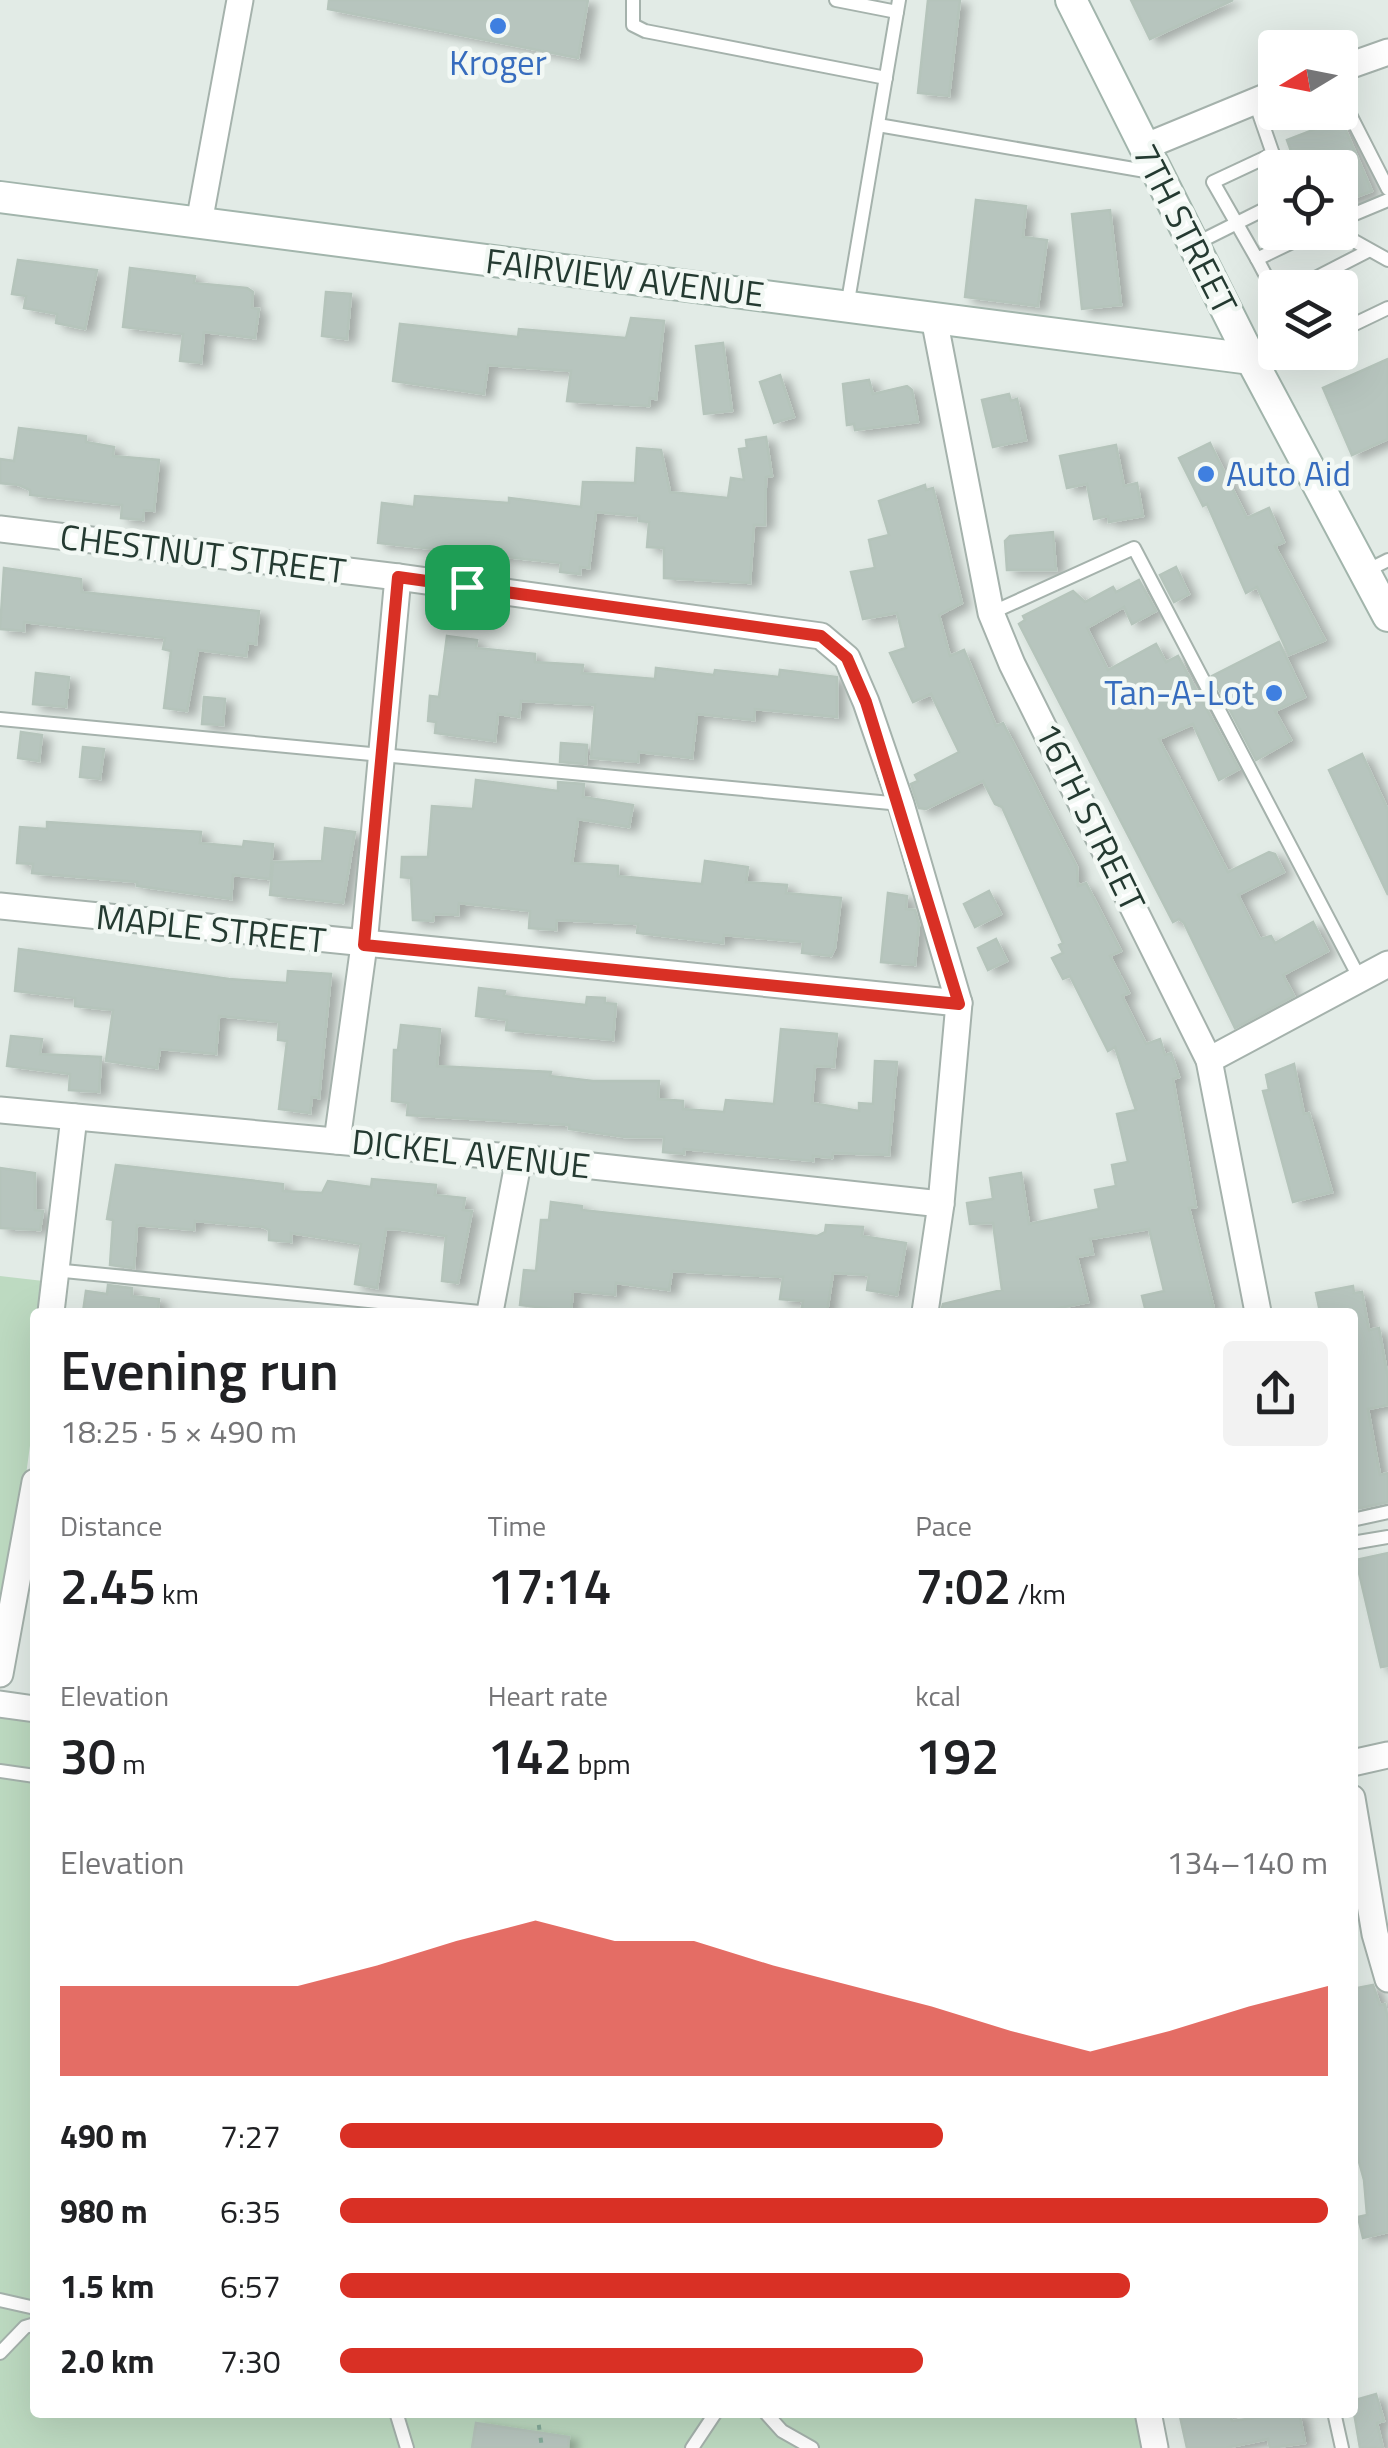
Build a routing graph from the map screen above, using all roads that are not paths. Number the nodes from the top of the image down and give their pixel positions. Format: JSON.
{"nodes":[{"id":1,"x":240,"y":0,"type":"edge"},
{"id":2,"x":633,"y":0,"type":"edge"},
{"id":3,"x":836,"y":0,"type":"edge"},
{"id":4,"x":1070,"y":0,"type":"edge"},
{"id":5,"x":898,"y":6,"type":"edge"},
{"id":6,"x":1388,"y":52,"type":"edge"},
{"id":7,"x":1358,"y":63,"type":"edge"},
{"id":8,"x":886,"y":78,"type":"junction"},
{"id":9,"x":1258,"y":102,"type":"edge"},
{"id":10,"x":878,"y":125,"type":"junction"},
{"id":11,"x":1358,"y":130,"type":"edge"},
{"id":12,"x":1150,"y":160,"type":"junction"},
{"id":13,"x":1258,"y":161,"type":"edge"},
{"id":14,"x":1388,"y":189,"type":"edge"},
{"id":15,"x":0,"y":197,"type":"edge"},
{"id":16,"x":1388,"y":200,"type":"edge"},
{"id":17,"x":1258,"y":212,"type":"edge"},
{"id":18,"x":1358,"y":212,"type":"edge"},
{"id":19,"x":199,"y":223,"type":"junction"},
{"id":20,"x":1233,"y":224,"type":"junction"},
{"id":21,"x":1193,"y":245,"type":"junction"},
{"id":22,"x":1358,"y":245,"type":"edge"},
{"id":23,"x":1275,"y":250,"type":"edge"},
{"id":24,"x":1368,"y":251,"type":"junction"},
{"id":25,"x":1256,"y":259,"type":"junction"},
{"id":26,"x":1388,"y":260,"type":"edge"},
{"id":27,"x":1262,"y":270,"type":"edge"},
{"id":28,"x":1331,"y":270,"type":"edge"},
{"id":29,"x":847,"y":307,"type":"junction"},
{"id":30,"x":1388,"y":308,"type":"edge"},
{"id":31,"x":934,"y":318,"type":"junction"},
{"id":32,"x":1358,"y":322,"type":"edge"},
{"id":33,"x":1251,"y":359,"type":"junction"},
{"id":34,"x":0,"y":529,"type":"edge"},
{"id":35,"x":1377,"y":566,"type":"edge"},
{"id":36,"x":398,"y":577,"type":"junction"},
{"id":37,"x":991,"y":613,"type":"junction"},
{"id":38,"x":1388,"y":616,"type":"edge"},
{"id":39,"x":0,"y":719,"type":"edge"},
{"id":40,"x":381,"y":755,"type":"junction"},
{"id":41,"x":901,"y":804,"type":"junction"},
{"id":42,"x":0,"y":906,"type":"edge"},
{"id":43,"x":364,"y":945,"type":"junction"},
{"id":44,"x":1388,"y":964,"type":"edge"},
{"id":45,"x":1360,"y":979,"type":"junction"},
{"id":46,"x":959,"y":1004,"type":"junction"},
{"id":47,"x":1209,"y":1060,"type":"junction"},
{"id":48,"x":0,"y":1110,"type":"edge"},
{"id":49,"x":74,"y":1117,"type":"junction"},
{"id":50,"x":337,"y":1141,"type":"junction"},
{"id":51,"x":519,"y":1158,"type":"junction"},
{"id":52,"x":941,"y":1204,"type":"junction"},
{"id":53,"x":54,"y":1270,"type":"junction"},
{"id":54,"x":51,"y":1308,"type":"edge"},
{"id":55,"x":439,"y":1308,"type":"edge"},
{"id":56,"x":491,"y":1308,"type":"edge"},
{"id":57,"x":926,"y":1308,"type":"edge"},
{"id":58,"x":1257,"y":1308,"type":"edge"},
{"id":59,"x":1388,"y":1512,"type":"edge"},
{"id":60,"x":1358,"y":1519,"type":"edge"},
{"id":61,"x":1388,"y":1537,"type":"edge"},
{"id":62,"x":1358,"y":1542,"type":"edge"},
{"id":63,"x":28,"y":1564,"type":"edge"},
{"id":64,"x":0,"y":1674,"type":"edge"},
{"id":65,"x":0,"y":1704,"type":"edge"},
{"id":66,"x":30,"y":1708,"type":"edge"},
{"id":67,"x":1388,"y":1755,"type":"edge"},
{"id":68,"x":1358,"y":1762,"type":"edge"},
{"id":69,"x":0,"y":1771,"type":"edge"},
{"id":70,"x":30,"y":1775,"type":"edge"},
{"id":71,"x":1358,"y":1839,"type":"edge"},
{"id":72,"x":1372,"y":1935,"type":"edge"},
{"id":73,"x":1388,"y":1979,"type":"edge"},
{"id":74,"x":0,"y":2300,"type":"edge"},
{"id":75,"x":30,"y":2307,"type":"edge"},
{"id":76,"x":30,"y":2326,"type":"edge"},
{"id":77,"x":0,"y":2353,"type":"edge"},
{"id":78,"x":398,"y":2418,"type":"edge"},
{"id":79,"x":712,"y":2418,"type":"edge"},
{"id":80,"x":770,"y":2418,"type":"edge"},
{"id":81,"x":1149,"y":2418,"type":"edge"},
{"id":82,"x":1335,"y":2418,"type":"edge"},
{"id":83,"x":408,"y":2448,"type":"edge"},
{"id":84,"x":692,"y":2448,"type":"edge"},
{"id":85,"x":812,"y":2448,"type":"edge"},
{"id":86,"x":1155,"y":2448,"type":"edge"},
{"id":87,"x":1342,"y":2448,"type":"edge"}],
"edges":[{"from":1,"to":19,"type":"street"},
{"from":2,"to":8,"type":"lane"},
{"from":3,"to":5,"type":"lane"},
{"from":4,"to":12,"type":"street","name":"7TH STREET"},
{"from":5,"to":8,"type":"lane"},
{"from":6,"to":7,"type":"street"},
{"from":8,"to":10,"type":"lane"},
{"from":9,"to":12,"type":"street"},
{"from":10,"to":12,"type":"lane"},
{"from":10,"to":29,"type":"lane"},
{"from":11,"to":14,"type":"lane"},
{"from":12,"to":21,"type":"street","name":"7TH STREET"},
{"from":13,"to":20,"type":"lane"},
{"from":15,"to":19,"type":"street","name":"FAIRVIEW AVENUE"},
{"from":16,"to":18,"type":"lane"},
{"from":17,"to":20,"type":"lane"},
{"from":19,"to":29,"type":"street","name":"FAIRVIEW AVENUE"},
{"from":20,"to":21,"type":"lane"},
{"from":20,"to":25,"type":"lane"},
{"from":21,"to":33,"type":"street","name":"7TH STREET"},
{"from":22,"to":24,"type":"lane"},
{"from":23,"to":25,"type":"lane"},
{"from":24,"to":26,"type":"lane"},
{"from":24,"to":28,"type":"lane"},
{"from":25,"to":27,"type":"lane"},
{"from":29,"to":31,"type":"street","name":"FAIRVIEW AVENUE"},
{"from":30,"to":32,"type":"lane"},
{"from":31,"to":33,"type":"street","name":"FAIRVIEW AVENUE"},
{"from":31,"to":37,"type":"street","name":"16TH STREET"},
{"from":33,"to":35,"type":"street","name":"7TH STREET"},
{"from":34,"to":36,"type":"street","name":"CHESTNUT STREET"},
{"from":35,"to":38,"type":"street","name":"7TH STREET"},
{"from":36,"to":40,"type":"street"},
{"from":36,"to":41,"type":"street","name":"CHESTNUT STREET"},
{"from":37,"to":45,"type":"lane"},
{"from":37,"to":47,"type":"street","name":"16TH STREET"},
{"from":39,"to":40,"type":"lane"},
{"from":40,"to":41,"type":"lane"},
{"from":40,"to":43,"type":"street"},
{"from":41,"to":46,"type":"street"},
{"from":42,"to":43,"type":"street","name":"MAPLE STREET"},
{"from":43,"to":46,"type":"street","name":"MAPLE STREET"},
{"from":43,"to":50,"type":"street"},
{"from":44,"to":45,"type":"street"},
{"from":45,"to":47,"type":"street"},
{"from":46,"to":52,"type":"street"},
{"from":47,"to":58,"type":"street","name":"16TH STREET"},
{"from":48,"to":49,"type":"street","name":"DICKEL AVENUE"},
{"from":49,"to":50,"type":"street","name":"DICKEL AVENUE"},
{"from":49,"to":53,"type":"street"},
{"from":50,"to":51,"type":"street","name":"DICKEL AVENUE"},
{"from":51,"to":52,"type":"street","name":"DICKEL AVENUE"},
{"from":51,"to":56,"type":"street"},
{"from":52,"to":57,"type":"street"},
{"from":53,"to":54,"type":"street"},
{"from":53,"to":55,"type":"lane"},
{"from":59,"to":60,"type":"lane"},
{"from":61,"to":62,"type":"lane"},
{"from":63,"to":64,"type":"street"},
{"from":65,"to":66,"type":"street"},
{"from":67,"to":68,"type":"street"},
{"from":69,"to":70,"type":"lane"},
{"from":71,"to":72,"type":"street"},
{"from":72,"to":73,"type":"street"},
{"from":74,"to":75,"type":"lane"},
{"from":76,"to":77,"type":"lane"},
{"from":78,"to":83,"type":"lane"},
{"from":79,"to":84,"type":"lane"},
{"from":80,"to":85,"type":"lane"},
{"from":81,"to":86,"type":"street"},
{"from":82,"to":87,"type":"lane"}]}
